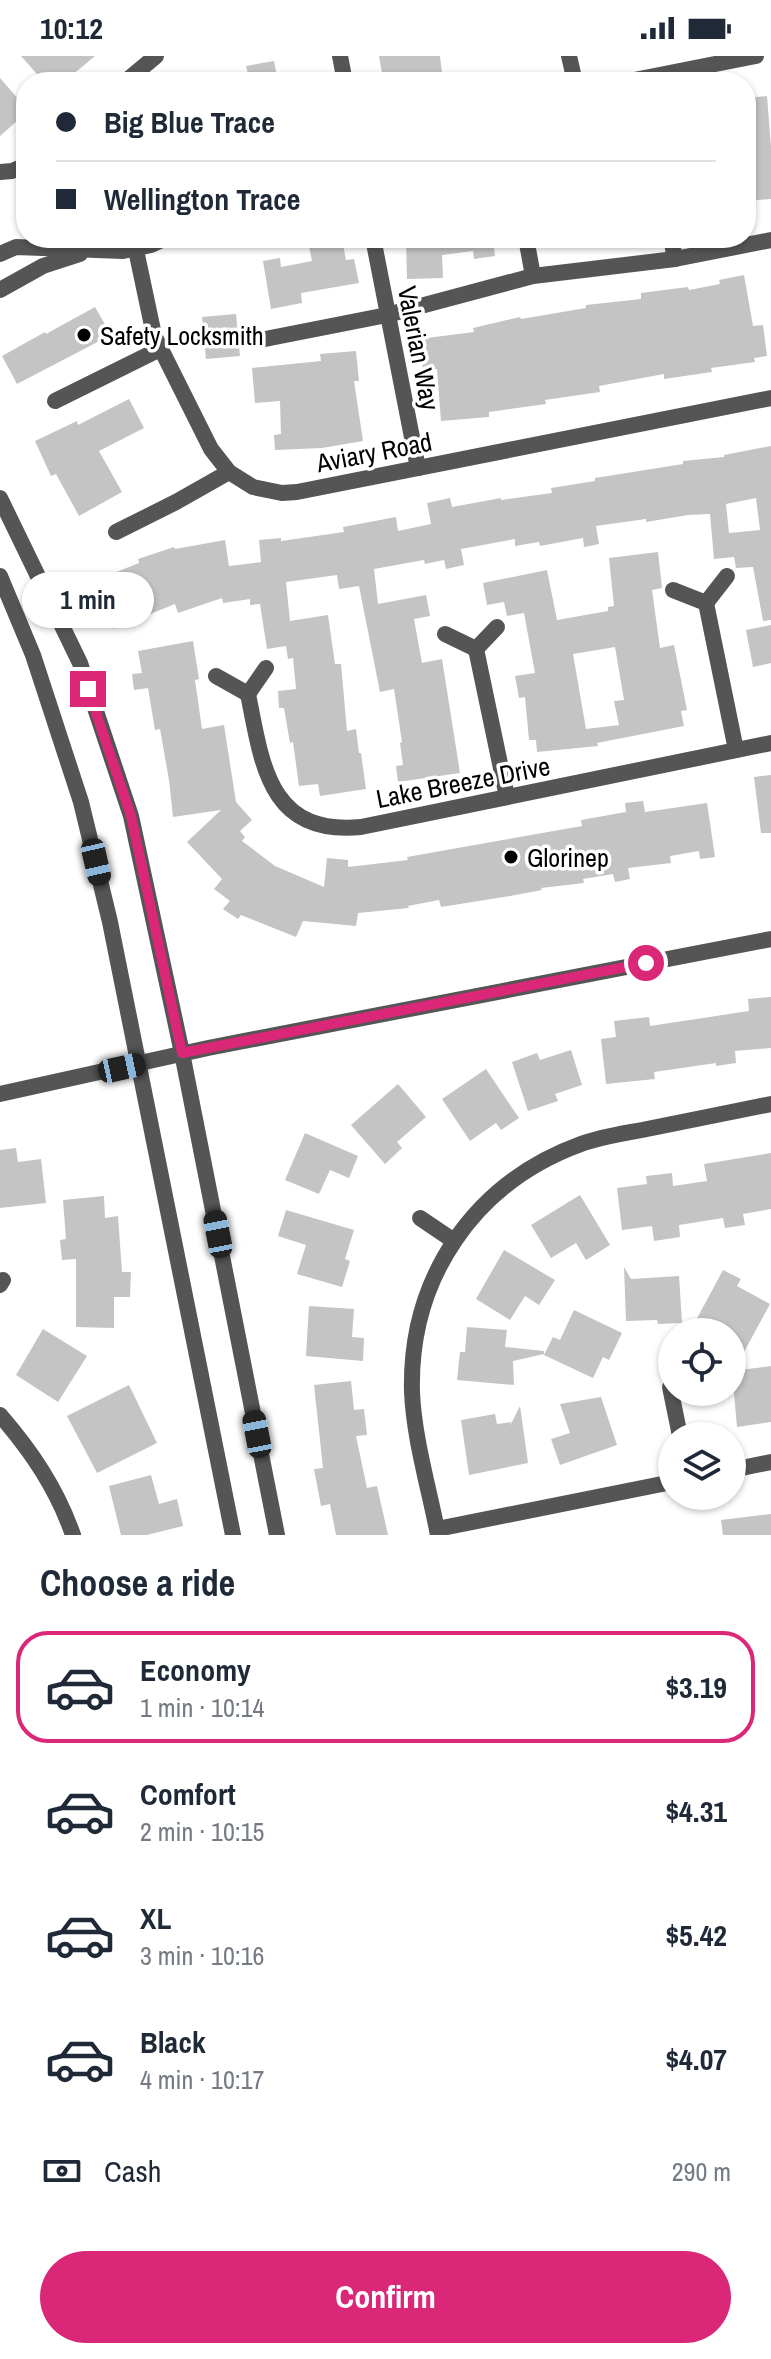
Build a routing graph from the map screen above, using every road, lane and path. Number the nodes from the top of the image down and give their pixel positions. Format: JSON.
{"nodes":[{"id":1,"x":756,"y":56,"type":"edge"},
{"id":2,"x":675,"y":72,"type":"edge"},
{"id":3,"x":42,"y":248,"type":"edge"},
{"id":4,"x":141,"y":248,"type":"edge"},
{"id":5,"x":375,"y":248,"type":"edge"},
{"id":6,"x":528,"y":248,"type":"edge"},
{"id":7,"x":673,"y":248,"type":"edge"},
{"id":8,"x":731,"y":248,"type":"edge"},
{"id":9,"x":93,"y":250,"type":"junction"},
{"id":10,"x":136,"y":250,"type":"junction"},
{"id":11,"x":675,"y":259,"type":"junction"},
{"id":12,"x":533,"y":276,"type":"junction"},
{"id":13,"x":0,"y":290,"type":"edge"},
{"id":14,"x":387,"y":315,"type":"junction"},
{"id":15,"x":260,"y":340,"type":"dead end"},
{"id":16,"x":160,"y":349,"type":"junction"},
{"id":17,"x":771,"y":398,"type":"edge"},
{"id":18,"x":55,"y":401,"type":"dead end"},
{"id":19,"x":418,"y":468,"type":"junction"},
{"id":20,"x":229,"y":472,"type":"junction"},
{"id":21,"x":0,"y":498,"type":"edge"},
{"id":22,"x":116,"y":532,"type":"dead end"},
{"id":23,"x":0,"y":576,"type":"edge"},
{"id":24,"x":727,"y":576,"type":"dead end"},
{"id":25,"x":673,"y":590,"type":"dead end"},
{"id":26,"x":706,"y":603,"type":"junction"},
{"id":27,"x":497,"y":627,"type":"dead end"},
{"id":28,"x":445,"y":634,"type":"dead end"},
{"id":29,"x":476,"y":649,"type":"junction"},
{"id":30,"x":266,"y":668,"type":"dead end"},
{"id":31,"x":216,"y":676,"type":"dead end"},
{"id":32,"x":248,"y":694,"type":"junction"},
{"id":33,"x":771,"y":743,"type":"edge"},
{"id":34,"x":736,"y":750,"type":"junction"},
{"id":35,"x":507,"y":797,"type":"junction"},
{"id":36,"x":771,"y":939,"type":"edge"},
{"id":37,"x":182,"y":1053,"type":"junction"},
{"id":38,"x":139,"y":1064,"type":"junction"},
{"id":39,"x":0,"y":1094,"type":"edge"},
{"id":40,"x":771,"y":1104,"type":"edge"},
{"id":41,"x":420,"y":1218,"type":"dead end"},
{"id":42,"x":454,"y":1241,"type":"junction"},
{"id":43,"x":0,"y":1415,"type":"edge"},
{"id":44,"x":771,"y":1462,"type":"edge"},
{"id":45,"x":746,"y":1467,"type":"edge"},
{"id":46,"x":658,"y":1485,"type":"edge"},
{"id":47,"x":438,"y":1532,"type":"edge"},
{"id":48,"x":73,"y":1535,"type":"edge"},
{"id":49,"x":233,"y":1535,"type":"edge"},
{"id":50,"x":277,"y":1535,"type":"edge"}],
"edges":[{"from":1,"to":2,"type":"street"},
{"from":3,"to":9,"type":"street"},
{"from":4,"to":10,"type":"street"},
{"from":5,"to":14,"type":"street","name":"Valerian Way"},
{"from":6,"to":12,"type":"street"},
{"from":7,"to":11,"type":"street"},
{"from":8,"to":11,"type":"street"},
{"from":9,"to":10,"type":"street"},
{"from":9,"to":13,"type":"street"},
{"from":10,"to":16,"type":"street","name":"Aviary Road"},
{"from":11,"to":12,"type":"street"},
{"from":12,"to":14,"type":"street"},
{"from":14,"to":15,"type":"street"},
{"from":14,"to":19,"type":"street","name":"Valerian Way"},
{"from":16,"to":18,"type":"street"},
{"from":16,"to":20,"type":"street","name":"Aviary Road"},
{"from":17,"to":19,"type":"street","name":"Aviary Road"},
{"from":19,"to":20,"type":"street","name":"Aviary Road"},
{"from":20,"to":22,"type":"street"},
{"from":21,"to":37,"type":"street"},
{"from":23,"to":38,"type":"street"},
{"from":24,"to":26,"type":"street"},
{"from":25,"to":26,"type":"street"},
{"from":26,"to":34,"type":"street"},
{"from":27,"to":29,"type":"street"},
{"from":28,"to":29,"type":"street"},
{"from":29,"to":35,"type":"street"},
{"from":30,"to":32,"type":"street"},
{"from":31,"to":32,"type":"street"},
{"from":32,"to":35,"type":"street","name":"Lake Breeze Drive"},
{"from":33,"to":34,"type":"street","name":"Lake Breeze Drive"},
{"from":34,"to":35,"type":"street","name":"Lake Breeze Drive"},
{"from":36,"to":37,"type":"street"},
{"from":37,"to":38,"type":"street"},
{"from":37,"to":50,"type":"street"},
{"from":38,"to":39,"type":"street"},
{"from":38,"to":49,"type":"street"},
{"from":40,"to":42,"type":"street"},
{"from":41,"to":42,"type":"street"},
{"from":42,"to":47,"type":"street"},
{"from":43,"to":48,"type":"street"},
{"from":44,"to":45,"type":"street"},
{"from":46,"to":47,"type":"street"}]}
